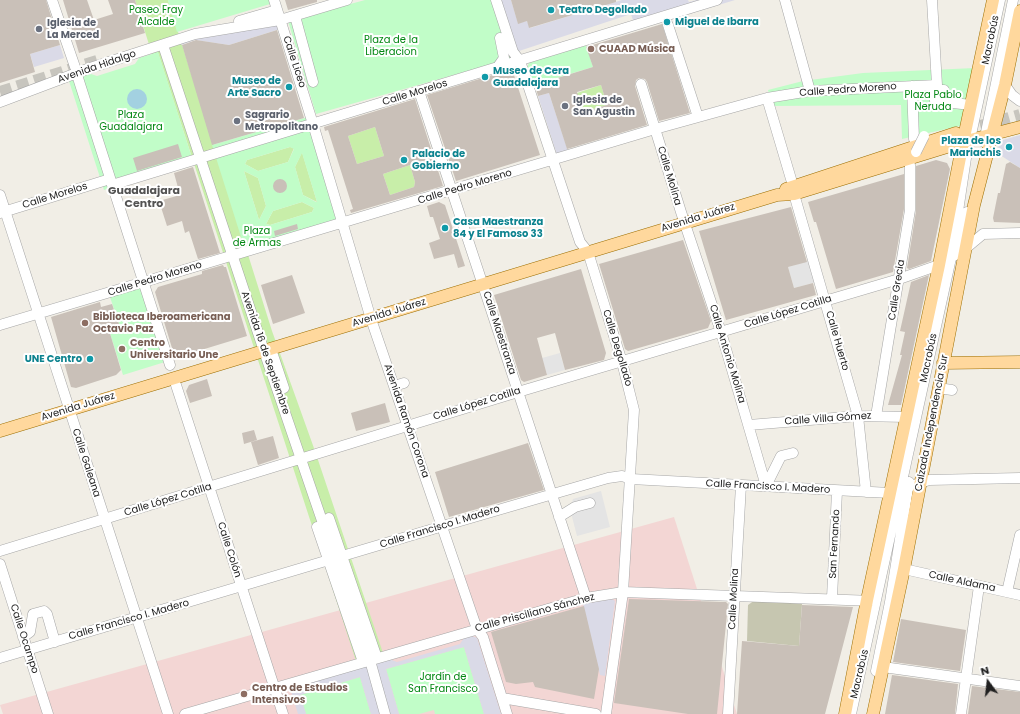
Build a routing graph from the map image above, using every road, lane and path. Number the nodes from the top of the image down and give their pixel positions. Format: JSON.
{"nodes":[{"id":1,"x":52,"y":0,"type":"edge"},
{"id":2,"x":274,"y":0,"type":"edge"},
{"id":3,"x":347,"y":0,"type":"edge"},
{"id":4,"x":496,"y":0,"type":"edge"},
{"id":5,"x":717,"y":0,"type":"edge"},
{"id":6,"x":785,"y":0,"type":"edge"},
{"id":7,"x":932,"y":0,"type":"edge"},
{"id":8,"x":993,"y":0,"type":"edge"},
{"id":9,"x":1000,"y":0,"type":"edge"},
{"id":10,"x":1013,"y":0,"type":"edge"},
{"id":11,"x":1020,"y":11,"type":"edge"},
{"id":12,"x":279,"y":15,"type":"junction"},
{"id":13,"x":295,"y":16,"type":"junction"},
{"id":14,"x":631,"y":21,"type":"dead end"},
{"id":15,"x":668,"y":25,"type":"dead end"},
{"id":16,"x":500,"y":38,"type":"dead end"},
{"id":17,"x":162,"y":45,"type":"junction"},
{"id":18,"x":520,"y":61,"type":"junction"},
{"id":19,"x":75,"y":67,"type":"dead end"},
{"id":20,"x":497,"y":68,"type":"junction"},
{"id":21,"x":78,"y":78,"type":"dead end"},
{"id":22,"x":313,"y":82,"type":"dead end"},
{"id":23,"x":641,"y":84,"type":"dead end"},
{"id":24,"x":1005,"y":85,"type":"junction"},
{"id":25,"x":912,"y":86,"type":"junction"},
{"id":26,"x":419,"y":91,"type":"junction"},
{"id":27,"x":810,"y":91,"type":"junction"},
{"id":28,"x":767,"y":98,"type":"junction"},
{"id":29,"x":972,"y":99,"type":"junction"},
{"id":30,"x":1020,"y":101,"type":"edge"},
{"id":31,"x":0,"y":102,"type":"edge"},
{"id":32,"x":945,"y":102,"type":"dead end"},
{"id":33,"x":698,"y":117,"type":"junction"},
{"id":34,"x":314,"y":124,"type":"junction"},
{"id":35,"x":1020,"y":127,"type":"edge"},
{"id":36,"x":655,"y":129,"type":"junction"},
{"id":37,"x":989,"y":134,"type":"junction"},
{"id":38,"x":963,"y":138,"type":"junction"},
{"id":39,"x":916,"y":152,"type":"dead end"},
{"id":40,"x":201,"y":158,"type":"junction"},
{"id":41,"x":553,"y":161,"type":"junction"},
{"id":42,"x":910,"y":164,"type":"dead end"},
{"id":43,"x":790,"y":179,"type":"dead end"},
{"id":44,"x":111,"y":182,"type":"junction"},
{"id":45,"x":451,"y":191,"type":"junction"},
{"id":46,"x":794,"y":194,"type":"junction"},
{"id":47,"x":777,"y":195,"type":"junction"},
{"id":48,"x":0,"y":196,"type":"edge"},
{"id":49,"x":3,"y":212,"type":"edge"},
{"id":50,"x":684,"y":222,"type":"junction"},
{"id":51,"x":344,"y":223,"type":"junction"},
{"id":52,"x":1020,"y":233,"type":"edge"},
{"id":53,"x":588,"y":252,"type":"junction"},
{"id":54,"x":957,"y":254,"type":"junction"},
{"id":55,"x":233,"y":256,"type":"junction"},
{"id":56,"x":939,"y":266,"type":"junction"},
{"id":57,"x":899,"y":279,"type":"junction"},
{"id":58,"x":143,"y":282,"type":"junction"},
{"id":59,"x":483,"y":284,"type":"junction"},
{"id":60,"x":825,"y":300,"type":"junction"},
{"id":61,"x":38,"y":314,"type":"junction"},
{"id":62,"x":371,"y":318,"type":"junction"},
{"id":63,"x":0,"y":325,"type":"edge"},
{"id":64,"x":721,"y":332,"type":"junction"},
{"id":65,"x":265,"y":351,"type":"junction"},
{"id":66,"x":622,"y":362,"type":"junction"},
{"id":67,"x":1020,"y":362,"type":"edge"},
{"id":68,"x":943,"y":363,"type":"junction"},
{"id":69,"x":170,"y":365,"type":"dead end"},
{"id":70,"x":404,"y":384,"type":"dead end"},
{"id":71,"x":176,"y":385,"type":"dead end"},
{"id":72,"x":394,"y":386,"type":"junction"},
{"id":73,"x":938,"y":388,"type":"junction"},
{"id":74,"x":952,"y":390,"type":"dead end"},
{"id":75,"x":518,"y":392,"type":"junction"},
{"id":76,"x":68,"y":410,"type":"junction"},
{"id":77,"x":858,"y":416,"type":"junction"},
{"id":78,"x":876,"y":416,"type":"junction"},
{"id":79,"x":907,"y":417,"type":"junction"},
{"id":80,"x":749,"y":425,"type":"junction"},
{"id":81,"x":407,"y":426,"type":"junction"},
{"id":82,"x":0,"y":431,"type":"edge"},
{"id":83,"x":793,"y":453,"type":"dead end"},
{"id":84,"x":301,"y":458,"type":"junction"},
{"id":85,"x":1020,"y":478,"type":"edge"},
{"id":86,"x":631,"y":479,"type":"junction"},
{"id":87,"x":920,"y":483,"type":"junction"},
{"id":88,"x":741,"y":485,"type":"junction"},
{"id":89,"x":766,"y":486,"type":"junction"},
{"id":90,"x":209,"y":488,"type":"junction"},
{"id":91,"x":900,"y":489,"type":"junction"},
{"id":92,"x":837,"y":491,"type":"junction"},
{"id":93,"x":866,"y":492,"type":"junction"},
{"id":94,"x":552,"y":494,"type":"junction"},
{"id":95,"x":590,"y":503,"type":"dead end"},
{"id":96,"x":559,"y":517,"type":"junction"},
{"id":97,"x":104,"y":519,"type":"junction"},
{"id":98,"x":443,"y":526,"type":"junction"},
{"id":99,"x":1020,"y":535,"type":"edge"},
{"id":100,"x":0,"y":550,"type":"edge"},
{"id":101,"x":335,"y":558,"type":"junction"},
{"id":102,"x":0,"y":564,"type":"edge"},
{"id":103,"x":904,"y":569,"type":"junction"},
{"id":104,"x":979,"y":586,"type":"junction"},
{"id":105,"x":241,"y":587,"type":"junction"},
{"id":106,"x":623,"y":592,"type":"junction"},
{"id":107,"x":1007,"y":592,"type":"junction"},
{"id":108,"x":1020,"y":595,"type":"edge"},
{"id":109,"x":734,"y":597,"type":"junction"},
{"id":110,"x":586,"y":598,"type":"junction"},
{"id":111,"x":832,"y":598,"type":"junction"},
{"id":112,"x":872,"y":601,"type":"junction"},
{"id":113,"x":893,"y":602,"type":"junction"},
{"id":114,"x":136,"y":618,"type":"junction"},
{"id":115,"x":477,"y":629,"type":"junction"},
{"id":116,"x":23,"y":637,"type":"junction"},
{"id":117,"x":55,"y":642,"type":"junction"},
{"id":118,"x":28,"y":650,"type":"junction"},
{"id":119,"x":0,"y":658,"type":"edge"},
{"id":120,"x":370,"y":660,"type":"junction"},
{"id":121,"x":883,"y":668,"type":"junction"},
{"id":122,"x":966,"y":679,"type":"junction"},
{"id":123,"x":1020,"y":686,"type":"edge"},
{"id":124,"x":275,"y":687,"type":"junction"},
{"id":125,"x":502,"y":698,"type":"junction"},
{"id":126,"x":48,"y":714,"type":"edge"},
{"id":127,"x":168,"y":714,"type":"edge"},
{"id":128,"x":185,"y":714,"type":"edge"},
{"id":129,"x":283,"y":714,"type":"edge"},
{"id":130,"x":385,"y":714,"type":"edge"},
{"id":131,"x":507,"y":714,"type":"edge"},
{"id":132,"x":596,"y":714,"type":"edge"},
{"id":133,"x":606,"y":714,"type":"edge"},
{"id":134,"x":728,"y":714,"type":"edge"},
{"id":135,"x":845,"y":714,"type":"edge"},
{"id":136,"x":851,"y":714,"type":"edge"},
{"id":137,"x":867,"y":714,"type":"edge"},
{"id":138,"x":873,"y":714,"type":"edge"},
{"id":139,"x":961,"y":714,"type":"edge"}],
"edges":[{"from":1,"to":19,"type":"street"},
{"from":2,"to":12,"type":"street","name":"Calle Liceo"},
{"from":3,"to":13,"type":"street","name":"Avenida Hidalgo"},
{"from":4,"to":18,"type":"street","name":"Calle Degollado"},
{"from":5,"to":18,"type":"street","name":"Calle Morelos"},
{"from":6,"to":27,"type":"street"},
{"from":7,"to":25,"type":"street","name":"Calle Pedro Moreno"},
{"from":8,"to":29,"type":"main road"},
{"from":9,"to":38,"type":"street","name":"Macrobús"},
{"from":10,"to":37,"type":"street","name":"Macrobús"},
{"from":11,"to":24,"type":"main road","name":"Calzada Independencia Sur"},
{"from":12,"to":13,"type":"street","name":"Avenida Hidalgo"},
{"from":12,"to":17,"type":"street","name":"Avenida Hidalgo"},
{"from":12,"to":34,"type":"street","name":"Calle Liceo"},
{"from":13,"to":22,"type":"street"},
{"from":14,"to":18,"type":"street"},
{"from":15,"to":33,"type":"street"},
{"from":16,"to":20,"type":"street"},
{"from":17,"to":31,"type":"street","name":"Avenida Hidalgo"},
{"from":17,"to":40,"type":"street","name":"Avenida 16 de Septiembre"},
{"from":18,"to":20,"type":"street","name":"Calle Morelos"},
{"from":18,"to":41,"type":"street","name":"Calle Degollado"},
{"from":20,"to":26,"type":"street","name":"Calle Morelos"},
{"from":21,"to":44,"type":"street"},
{"from":23,"to":36,"type":"street","name":"Calle Molina"},
{"from":24,"to":30,"type":"street"},
{"from":24,"to":37,"type":"main road","name":"Calzada Independencia Sur"},
{"from":25,"to":27,"type":"street","name":"Calle Pedro Moreno"},
{"from":25,"to":39,"type":"street","bridge":true},
{"from":26,"to":34,"type":"street","name":"Calle Morelos"},
{"from":26,"to":45,"type":"street","name":"Calle Maestranza"},
{"from":27,"to":28,"type":"street","name":"Calle Pedro Moreno"},
{"from":28,"to":33,"type":"street","name":"Calle Pedro Moreno"},
{"from":28,"to":43,"type":"street"},
{"from":29,"to":32,"type":"street"},
{"from":29,"to":38,"type":"main road"},
{"from":33,"to":36,"type":"street","name":"Calle Pedro Moreno"},
{"from":34,"to":40,"type":"street","name":"Calle Morelos"},
{"from":34,"to":51,"type":"street","name":"Avenida Ramón Corona"},
{"from":35,"to":37,"type":"main road","name":"Avenida Juárez"},
{"from":36,"to":41,"type":"street","name":"Calle Pedro Moreno"},
{"from":36,"to":50,"type":"street","name":"Calle Molina"},
{"from":37,"to":38,"type":"main road","name":"Avenida Juárez"},
{"from":37,"to":54,"type":"main road","name":"Calzada Independencia Sur"},
{"from":38,"to":46,"type":"main road","name":"Avenida Juárez"},
{"from":38,"to":47,"type":"main road","name":"Avenida Juárez"},
{"from":38,"to":54,"type":"street","name":"Macrobús"},
{"from":38,"to":56,"type":"main road"},
{"from":40,"to":44,"type":"street","name":"Calle Morelos"},
{"from":40,"to":55,"type":"street","name":"Avenida 16 de Septiembre"},
{"from":41,"to":45,"type":"street","name":"Calle Pedro Moreno"},
{"from":41,"to":53,"type":"street","name":"Calle Degollado"},
{"from":42,"to":57,"type":"street","name":"Calle Grecia"},
{"from":44,"to":49,"type":"street","name":"Calle Morelos"},
{"from":44,"to":58,"type":"street"},
{"from":45,"to":51,"type":"street","name":"Calle Pedro Moreno"},
{"from":45,"to":59,"type":"street","name":"Calle Maestranza"},
{"from":46,"to":47,"type":"main road","name":"Avenida Juárez"},
{"from":46,"to":60,"type":"street","name":"Calle Huerto"},
{"from":47,"to":50,"type":"main road","name":"Avenida Juárez"},
{"from":48,"to":49,"type":"street","name":"Calle Galeana"},
{"from":49,"to":61,"type":"street","name":"Calle Galeana"},
{"from":50,"to":53,"type":"main road","name":"Avenida Juárez"},
{"from":50,"to":64,"type":"street","name":"Calle Antonio Molina"},
{"from":51,"to":55,"type":"street","name":"Calle Pedro Moreno"},
{"from":51,"to":62,"type":"street","name":"Avenida Ramón Corona"},
{"from":52,"to":54,"type":"street","name":"Calle López Cotilla"},
{"from":53,"to":59,"type":"main road","name":"Avenida Juárez"},
{"from":53,"to":66,"type":"street","name":"Calle Degollado"},
{"from":54,"to":56,"type":"street","name":"Calle López Cotilla"},
{"from":54,"to":68,"type":"main road","name":"Calzada Independencia Sur"},
{"from":54,"to":91,"type":"street","name":"Macrobús"},
{"from":55,"to":58,"type":"street","name":"Calle Pedro Moreno"},
{"from":55,"to":65,"type":"street","name":"Avenida 16 de Septiembre"},
{"from":56,"to":57,"type":"street","name":"Calle López Cotilla"},
{"from":56,"to":79,"type":"main road"},
{"from":57,"to":60,"type":"street","name":"Calle López Cotilla"},
{"from":57,"to":78,"type":"street","name":"Calle Grecia"},
{"from":58,"to":61,"type":"street","name":"Calle Pedro Moreno"},
{"from":58,"to":69,"type":"street"},
{"from":59,"to":62,"type":"main road","name":"Avenida Juárez"},
{"from":59,"to":75,"type":"street","name":"Calle Maestranza"},
{"from":60,"to":64,"type":"street","name":"Calle López Cotilla"},
{"from":60,"to":77,"type":"street","name":"Calle Huerto"},
{"from":61,"to":63,"type":"street","name":"Calle Pedro Moreno"},
{"from":61,"to":76,"type":"street","name":"Calle Galeana"},
{"from":62,"to":65,"type":"main road","name":"Avenida Juárez"},
{"from":62,"to":72,"type":"street","name":"Avenida Ramón Corona"},
{"from":64,"to":66,"type":"street","name":"Calle López Cotilla"},
{"from":64,"to":80,"type":"street","name":"Calle Antonio Molina"},
{"from":65,"to":76,"type":"main road","name":"Avenida Juárez"},
{"from":65,"to":84,"type":"street","name":"Avenida 16 de Septiembre"},
{"from":66,"to":75,"type":"street","name":"Calle López Cotilla"},
{"from":66,"to":86,"type":"street","name":"Calle Degollado"},
{"from":67,"to":68,"type":"main road"},
{"from":68,"to":73,"type":"main road","name":"Calzada Independencia Sur"},
{"from":70,"to":72,"type":"street"},
{"from":71,"to":90,"type":"street","name":"Calle Colón"},
{"from":72,"to":81,"type":"street","name":"Avenida Ramón Corona"},
{"from":73,"to":74,"type":"street"},
{"from":73,"to":87,"type":"main road","name":"Calzada Independencia Sur"},
{"from":75,"to":81,"type":"street","name":"Calle López Cotilla"},
{"from":75,"to":94,"type":"street","name":"Calle Maestranza"},
{"from":76,"to":82,"type":"main road","name":"Avenida Juárez"},
{"from":76,"to":97,"type":"street","name":"Calle Galeana"},
{"from":77,"to":78,"type":"street","name":"Calle Villa Gómez"},
{"from":77,"to":80,"type":"street","name":"Calle Villa Gómez"},
{"from":77,"to":93,"type":"street","name":"Calle Huerto"},
{"from":78,"to":79,"type":"street","name":"Calle Villa Gómez"},
{"from":79,"to":91,"type":"main road"},
{"from":80,"to":89,"type":"street","name":"Calle Antonio Molina"},
{"from":81,"to":84,"type":"street","name":"Calle López Cotilla"},
{"from":81,"to":98,"type":"street","name":"Avenida Ramón Corona"},
{"from":83,"to":89,"type":"street"},
{"from":84,"to":90,"type":"street","name":"Calle López Cotilla"},
{"from":84,"to":101,"type":"street","name":"Avenida 16 de Septiembre"},
{"from":84,"to":101,"type":"street","name":"Avenida 16 de Septiembre"},
{"from":85,"to":87,"type":"street","name":"Calle Francisco I. Madero"},
{"from":86,"to":88,"type":"street","name":"Calle Francisco I. Madero"},
{"from":86,"to":94,"type":"street","name":"Calle Francisco I. Madero"},
{"from":86,"to":106,"type":"street","name":"Calle Degollado"},
{"from":87,"to":91,"type":"street","name":"Calle Francisco I. Madero"},
{"from":87,"to":103,"type":"main road","name":"Calzada Independencia Sur"},
{"from":88,"to":89,"type":"street","name":"Calle Francisco I. Madero"},
{"from":88,"to":109,"type":"street","name":"Calle Molina"},
{"from":89,"to":92,"type":"street","name":"Calle Francisco I. Madero"},
{"from":90,"to":97,"type":"street","name":"Calle López Cotilla"},
{"from":90,"to":105,"type":"street","name":"Calle Colón"},
{"from":91,"to":93,"type":"street","name":"Calle Francisco I. Madero"},
{"from":91,"to":112,"type":"main road"},
{"from":91,"to":113,"type":"street","name":"Macrobús"},
{"from":92,"to":93,"type":"street","name":"Calle Francisco I. Madero"},
{"from":92,"to":111,"type":"street","name":"San Fernando"},
{"from":94,"to":96,"type":"street","name":"Calle Maestranza"},
{"from":94,"to":98,"type":"street","name":"Calle Francisco I. Madero"},
{"from":95,"to":96,"type":"street"},
{"from":96,"to":110,"type":"street","name":"Calle Maestranza"},
{"from":97,"to":100,"type":"street","name":"Calle López Cotilla"},
{"from":97,"to":114,"type":"street","name":"Calle Galeana"},
{"from":98,"to":101,"type":"street","name":"Calle Francisco I. Madero"},
{"from":98,"to":115,"type":"street","name":"Avenida Ramón Corona"},
{"from":99,"to":107,"type":"street"},
{"from":101,"to":105,"type":"street","name":"Calle Francisco I. Madero"},
{"from":101,"to":120,"type":"street","name":"Avenida 16 de Septiembre"},
{"from":101,"to":120,"type":"street","name":"Avenida 16 de Septiembre"},
{"from":102,"to":116,"type":"street","name":"Calle Ocampo"},
{"from":103,"to":104,"type":"street","name":"Calle Aldama"},
{"from":103,"to":113,"type":"main road","name":"Calzada Independencia Sur"},
{"from":104,"to":107,"type":"street","name":"Calle Aldama"},
{"from":104,"to":122,"type":"street"},
{"from":105,"to":114,"type":"street","name":"Calle Francisco I. Madero"},
{"from":105,"to":124,"type":"street","name":"Calle Colón"},
{"from":106,"to":109,"type":"street","name":"Calle Prisciliano Sánchez"},
{"from":106,"to":110,"type":"street","name":"Calle Prisciliano Sánchez"},
{"from":106,"to":133,"type":"street","name":"Calle Degollado"},
{"from":107,"to":108,"type":"street","name":"Calle Aldama"},
{"from":109,"to":111,"type":"street","name":"Calle Prisciliano Sánchez"},
{"from":109,"to":134,"type":"street","name":"Calle Molina"},
{"from":110,"to":115,"type":"street","name":"Calle Prisciliano Sánchez"},
{"from":111,"to":112,"type":"street","name":"Calle Prisciliano Sánchez"},
{"from":112,"to":113,"type":"street","name":"Calle Prisciliano Sánchez"},
{"from":112,"to":135,"type":"main road"},
{"from":112,"to":136,"type":"street","name":"Macrobús"},
{"from":113,"to":121,"type":"main road","name":"Calzada Independencia Sur"},
{"from":113,"to":137,"type":"street","name":"Macrobús"},
{"from":114,"to":117,"type":"street","name":"Calle Francisco I. Madero"},
{"from":114,"to":127,"type":"street","name":"Calle Galeana"},
{"from":115,"to":120,"type":"street","name":"Calle Prisciliano Sánchez"},
{"from":115,"to":125,"type":"street","name":"Avenida Ramón Corona"},
{"from":116,"to":117,"type":"street"},
{"from":116,"to":118,"type":"street","name":"Calle Ocampo"},
{"from":117,"to":118,"type":"street","name":"Calle Francisco I. Madero"},
{"from":118,"to":119,"type":"street","name":"Calle Francisco I. Madero"},
{"from":118,"to":126,"type":"street","name":"Calle Ocampo"},
{"from":120,"to":124,"type":"street","name":"Calle Prisciliano Sánchez"},
{"from":120,"to":130,"type":"street"},
{"from":121,"to":122,"type":"street"},
{"from":121,"to":138,"type":"main road","name":"Calzada Independencia Sur"},
{"from":122,"to":123,"type":"street"},
{"from":122,"to":139,"type":"street"},
{"from":124,"to":128,"type":"street","name":"Calle Prisciliano Sánchez"},
{"from":124,"to":129,"type":"street","name":"Calle Colón"},
{"from":125,"to":131,"type":"street","name":"Avenida Ramón Corona"},
{"from":125,"to":132,"type":"street"}]}
